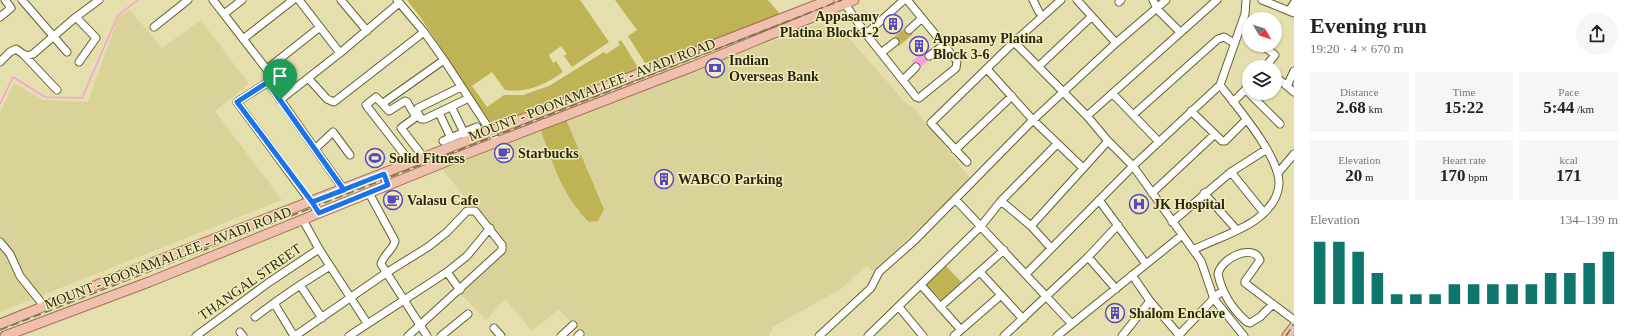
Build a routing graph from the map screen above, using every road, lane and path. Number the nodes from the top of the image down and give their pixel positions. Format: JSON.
{"nodes":[{"id":1,"x":5,"y":0,"type":"edge"},
{"id":2,"x":22,"y":0,"type":"edge"},
{"id":3,"x":99,"y":0,"type":"edge"},
{"id":4,"x":188,"y":0,"type":"edge"},
{"id":5,"x":213,"y":0,"type":"edge"},
{"id":6,"x":242,"y":0,"type":"edge"},
{"id":7,"x":293,"y":0,"type":"edge"},
{"id":8,"x":299,"y":0,"type":"edge"},
{"id":9,"x":341,"y":0,"type":"edge"},
{"id":10,"x":829,"y":0,"type":"edge"},
{"id":11,"x":854,"y":0,"type":"edge"},
{"id":12,"x":904,"y":0,"type":"edge"},
{"id":13,"x":1033,"y":0,"type":"edge"},
{"id":14,"x":1061,"y":0,"type":"edge"},
{"id":15,"x":1153,"y":0,"type":"edge"},
{"id":16,"x":1166,"y":0,"type":"edge"},
{"id":17,"x":1217,"y":0,"type":"edge"},
{"id":18,"x":1246,"y":0,"type":"edge"},
{"id":19,"x":1262,"y":0,"type":"edge"},
{"id":20,"x":398,"y":1,"type":"edge"},
{"id":21,"x":1079,"y":1,"type":"edge"},
{"id":22,"x":1294,"y":3,"type":"edge"},
{"id":23,"x":845,"y":4,"type":"junction"},
{"id":24,"x":1157,"y":9,"type":"junction"},
{"id":25,"x":1039,"y":12,"type":"dead end"},
{"id":26,"x":1291,"y":12,"type":"edge"},
{"id":27,"x":224,"y":14,"type":"junction"},
{"id":28,"x":0,"y":17,"type":"edge"},
{"id":29,"x":76,"y":17,"type":"junction"},
{"id":30,"x":1091,"y":17,"type":"junction"},
{"id":31,"x":922,"y":18,"type":"junction"},
{"id":32,"x":154,"y":26,"type":"dead end"},
{"id":33,"x":320,"y":27,"type":"junction"},
{"id":34,"x":1241,"y":28,"type":"joint"},
{"id":35,"x":909,"y":30,"type":"dead end"},
{"id":36,"x":367,"y":32,"type":"junction"},
{"id":37,"x":424,"y":32,"type":"junction"},
{"id":38,"x":1180,"y":32,"type":"junction"},
{"id":39,"x":866,"y":34,"type":"junction"},
{"id":40,"x":54,"y":38,"type":"junction"},
{"id":41,"x":243,"y":39,"type":"junction"},
{"id":42,"x":895,"y":42,"type":"dead end"},
{"id":43,"x":1014,"y":42,"type":"junction"},
{"id":44,"x":1116,"y":43,"type":"junction"},
{"id":45,"x":1234,"y":43,"type":"junction"},
{"id":46,"x":944,"y":45,"type":"junction"},
{"id":47,"x":67,"y":52,"type":"dead end"},
{"id":48,"x":1271,"y":52,"type":"edge"},
{"id":49,"x":340,"y":53,"type":"junction"},
{"id":50,"x":881,"y":53,"type":"junction"},
{"id":51,"x":23,"y":54,"type":"junction"},
{"id":52,"x":929,"y":56,"type":"dead end"},
{"id":53,"x":444,"y":60,"type":"junction"},
{"id":54,"x":1270,"y":60,"type":"edge"},
{"id":55,"x":0,"y":62,"type":"edge"},
{"id":56,"x":79,"y":62,"type":"dead end"},
{"id":57,"x":1039,"y":66,"type":"junction"},
{"id":58,"x":916,"y":67,"type":"dead end"},
{"id":59,"x":267,"y":69,"type":"junction"},
{"id":60,"x":987,"y":69,"type":"junction"},
{"id":61,"x":1294,"y":71,"type":"edge"},
{"id":62,"x":636,"y":75,"type":"junction"},
{"id":63,"x":308,"y":78,"type":"junction"},
{"id":64,"x":903,"y":80,"type":"junction"},
{"id":65,"x":268,"y":82,"type":"junction"},
{"id":66,"x":1282,"y":82,"type":"edge"},
{"id":67,"x":1220,"y":85,"type":"junction"},
{"id":68,"x":640,"y":86,"type":"junction"},
{"id":69,"x":1287,"y":86,"type":"junction"},
{"id":70,"x":459,"y":88,"type":"junction"},
{"id":71,"x":57,"y":90,"type":"dead end"},
{"id":72,"x":1064,"y":92,"type":"junction"},
{"id":73,"x":1294,"y":92,"type":"edge"},
{"id":74,"x":1242,"y":93,"type":"edge"},
{"id":75,"x":1113,"y":94,"type":"junction"},
{"id":76,"x":1012,"y":96,"type":"junction"},
{"id":77,"x":466,"y":99,"type":"junction"},
{"id":78,"x":280,"y":100,"type":"junction"},
{"id":79,"x":1258,"y":100,"type":"edge"},
{"id":80,"x":386,"y":101,"type":"dead end"},
{"id":81,"x":1233,"y":102,"type":"junction"},
{"id":82,"x":454,"y":110,"type":"dead end"},
{"id":83,"x":1191,"y":111,"type":"junction"},
{"id":84,"x":1134,"y":115,"type":"junction"},
{"id":85,"x":1087,"y":116,"type":"junction"},
{"id":86,"x":441,"y":118,"type":"dead end"},
{"id":87,"x":1033,"y":120,"type":"junction"},
{"id":88,"x":1246,"y":120,"type":"junction"},
{"id":89,"x":1280,"y":124,"type":"dead end"},
{"id":90,"x":477,"y":127,"type":"dead end"},
{"id":91,"x":491,"y":131,"type":"junction"},
{"id":92,"x":1214,"y":134,"type":"junction"},
{"id":93,"x":466,"y":136,"type":"junction"},
{"id":94,"x":451,"y":138,"type":"junction"},
{"id":95,"x":443,"y":141,"type":"dead end"},
{"id":96,"x":497,"y":141,"type":"junction"},
{"id":97,"x":1108,"y":141,"type":"junction"},
{"id":98,"x":1160,"y":142,"type":"junction"},
{"id":99,"x":1057,"y":144,"type":"junction"},
{"id":100,"x":315,"y":149,"type":"junction"},
{"id":101,"x":1267,"y":149,"type":"junction"},
{"id":102,"x":955,"y":150,"type":"junction"},
{"id":103,"x":1294,"y":154,"type":"edge"},
{"id":104,"x":350,"y":155,"type":"dead end"},
{"id":105,"x":424,"y":158,"type":"junction"},
{"id":106,"x":967,"y":162,"type":"dead end"},
{"id":107,"x":411,"y":163,"type":"junction"},
{"id":108,"x":1133,"y":166,"type":"junction"},
{"id":109,"x":1083,"y":168,"type":"junction"},
{"id":110,"x":1231,"y":172,"type":"junction"},
{"id":111,"x":1278,"y":172,"type":"junction"},
{"id":112,"x":384,"y":174,"type":"junction"},
{"id":113,"x":388,"y":185,"type":"junction"},
{"id":114,"x":344,"y":190,"type":"junction"},
{"id":115,"x":1152,"y":193,"type":"junction"},
{"id":116,"x":1204,"y":193,"type":"junction"},
{"id":117,"x":369,"y":194,"type":"junction"},
{"id":118,"x":956,"y":200,"type":"junction"},
{"id":119,"x":1099,"y":200,"type":"junction"},
{"id":120,"x":1001,"y":201,"type":"junction"},
{"id":121,"x":312,"y":202,"type":"junction"},
{"id":122,"x":319,"y":213,"type":"junction"},
{"id":123,"x":1264,"y":213,"type":"junction"},
{"id":124,"x":303,"y":220,"type":"junction"},
{"id":125,"x":1172,"y":222,"type":"junction"},
{"id":126,"x":1118,"y":225,"type":"junction"},
{"id":127,"x":982,"y":226,"type":"junction"},
{"id":128,"x":1031,"y":226,"type":"junction"},
{"id":129,"x":490,"y":228,"type":"junction"},
{"id":130,"x":1236,"y":229,"type":"junction"},
{"id":131,"x":1181,"y":236,"type":"junction"},
{"id":132,"x":0,"y":242,"type":"edge"},
{"id":133,"x":1051,"y":248,"type":"junction"},
{"id":134,"x":319,"y":249,"type":"junction"},
{"id":135,"x":1004,"y":250,"type":"junction"},
{"id":136,"x":1193,"y":250,"type":"junction"},
{"id":137,"x":1088,"y":257,"type":"junction"},
{"id":138,"x":1146,"y":264,"type":"junction"},
{"id":139,"x":330,"y":266,"type":"junction"},
{"id":140,"x":447,"y":272,"type":"junction"},
{"id":141,"x":980,"y":272,"type":"junction"},
{"id":142,"x":386,"y":273,"type":"junction"},
{"id":143,"x":1026,"y":274,"type":"junction"},
{"id":144,"x":1132,"y":276,"type":"junction"},
{"id":145,"x":300,"y":285,"type":"junction"},
{"id":146,"x":921,"y":285,"type":"junction"},
{"id":147,"x":1116,"y":289,"type":"junction"},
{"id":148,"x":460,"y":290,"type":"junction"},
{"id":149,"x":1223,"y":291,"type":"junction"},
{"id":150,"x":1001,"y":295,"type":"junction"},
{"id":151,"x":1047,"y":297,"type":"junction"},
{"id":152,"x":350,"y":298,"type":"junction"},
{"id":153,"x":1214,"y":299,"type":"junction"},
{"id":154,"x":404,"y":300,"type":"junction"},
{"id":155,"x":1150,"y":301,"type":"junction"},
{"id":156,"x":274,"y":302,"type":"junction"},
{"id":157,"x":1272,"y":304,"type":"junction"},
{"id":158,"x":44,"y":306,"type":"junction"},
{"id":159,"x":899,"y":306,"type":"junction"},
{"id":160,"x":940,"y":308,"type":"junction"},
{"id":161,"x":468,"y":314,"type":"dead end"},
{"id":162,"x":255,"y":318,"type":"dead end"},
{"id":163,"x":322,"y":318,"type":"junction"},
{"id":164,"x":1023,"y":319,"type":"junction"},
{"id":165,"x":1294,"y":320,"type":"edge"},
{"id":166,"x":367,"y":323,"type":"junction"},
{"id":167,"x":0,"y":324,"type":"edge"},
{"id":168,"x":1071,"y":324,"type":"junction"},
{"id":169,"x":420,"y":326,"type":"junction"},
{"id":170,"x":574,"y":326,"type":"dead end"},
{"id":171,"x":1294,"y":327,"type":"edge"},
{"id":172,"x":494,"y":328,"type":"dead end"},
{"id":173,"x":961,"y":330,"type":"junction"},
{"id":174,"x":6,"y":336,"type":"edge"},
{"id":175,"x":196,"y":336,"type":"edge"},
{"id":176,"x":295,"y":336,"type":"edge"},
{"id":177,"x":349,"y":336,"type":"edge"},
{"id":178,"x":408,"y":336,"type":"edge"},
{"id":179,"x":427,"y":336,"type":"edge"},
{"id":180,"x":441,"y":336,"type":"edge"},
{"id":181,"x":501,"y":336,"type":"edge"},
{"id":182,"x":561,"y":336,"type":"edge"},
{"id":183,"x":819,"y":336,"type":"edge"},
{"id":184,"x":868,"y":336,"type":"edge"},
{"id":185,"x":923,"y":336,"type":"edge"},
{"id":186,"x":954,"y":336,"type":"edge"},
{"id":187,"x":1004,"y":336,"type":"edge"},
{"id":188,"x":1057,"y":336,"type":"edge"},
{"id":189,"x":1122,"y":336,"type":"edge"},
{"id":190,"x":1179,"y":336,"type":"edge"},
{"id":191,"x":1244,"y":336,"type":"edge"},
{"id":192,"x":1287,"y":336,"type":"edge"}],
"edges":[{"from":1,"to":28,"type":"street"},
{"from":2,"to":40,"type":"street"},
{"from":3,"to":29,"type":"street"},
{"from":4,"to":32,"type":"street"},
{"from":5,"to":27,"type":"street"},
{"from":6,"to":27,"type":"street"},
{"from":7,"to":41,"type":"street"},
{"from":8,"to":33,"type":"street"},
{"from":9,"to":36,"type":"street"},
{"from":10,"to":62,"type":"main road","name":"MOUNT - POONAMALLEE - AVADI ROAD"},
{"from":11,"to":23,"type":"main road","name":"MOUNT - POONAMALLEE - AVADI ROAD"},
{"from":12,"to":31,"type":"street"},
{"from":12,"to":39,"type":"street"},
{"from":13,"to":25,"type":"street"},
{"from":14,"to":43,"type":"street"},
{"from":15,"to":24,"type":"street"},
{"from":16,"to":24,"type":"street"},
{"from":17,"to":38,"type":"street"},
{"from":18,"to":34,"type":"street"},
{"from":19,"to":26,"type":"street"},
{"from":20,"to":36,"type":"street"},
{"from":20,"to":37,"type":"street"},
{"from":21,"to":30,"type":"street"},
{"from":22,"to":26,"type":"street"},
{"from":23,"to":39,"type":"street"},
{"from":23,"to":68,"type":"main road","name":"MOUNT - POONAMALLEE - AVADI ROAD"},
{"from":24,"to":38,"type":"street"},
{"from":24,"to":44,"type":"street"},
{"from":27,"to":41,"type":"street"},
{"from":29,"to":40,"type":"street"},
{"from":29,"to":56,"type":"street"},
{"from":30,"to":44,"type":"street"},
{"from":30,"to":57,"type":"street"},
{"from":31,"to":35,"type":"street"},
{"from":31,"to":46,"type":"street"},
{"from":33,"to":49,"type":"street"},
{"from":33,"to":59,"type":"street"},
{"from":34,"to":45,"type":"street"},
{"from":36,"to":49,"type":"street"},
{"from":37,"to":53,"type":"street"},
{"from":37,"to":63,"type":"street"},
{"from":38,"to":75,"type":"street"},
{"from":39,"to":50,"type":"street"},
{"from":40,"to":47,"type":"street"},
{"from":40,"to":51,"type":"street"},
{"from":41,"to":59,"type":"street"},
{"from":42,"to":50,"type":"street"},
{"from":43,"to":57,"type":"street"},
{"from":43,"to":60,"type":"street"},
{"from":44,"to":72,"type":"street"},
{"from":45,"to":67,"type":"street"},
{"from":45,"to":84,"type":"street"},
{"from":46,"to":52,"type":"street"},
{"from":46,"to":64,"type":"street"},
{"from":48,"to":54,"type":"street"},
{"from":49,"to":63,"type":"street"},
{"from":50,"to":64,"type":"street"},
{"from":51,"to":55,"type":"street"},
{"from":51,"to":71,"type":"street"},
{"from":53,"to":70,"type":"street"},
{"from":53,"to":80,"type":"street"},
{"from":57,"to":72,"type":"street"},
{"from":58,"to":64,"type":"street"},
{"from":59,"to":65,"type":"street"},
{"from":60,"to":76,"type":"street"},
{"from":60,"to":102,"type":"street"},
{"from":61,"to":69,"type":"street"},
{"from":62,"to":68,"type":"main road"},
{"from":62,"to":91,"type":"main road","name":"MOUNT - POONAMALLEE - AVADI ROAD"},
{"from":63,"to":78,"type":"street"},
{"from":65,"to":78,"type":"street"},
{"from":65,"to":121,"type":"street"},
{"from":66,"to":69,"type":"street"},
{"from":67,"to":81,"type":"street"},
{"from":67,"to":83,"type":"street"},
{"from":68,"to":96,"type":"main road","name":"MOUNT - POONAMALLEE - AVADI ROAD"},
{"from":69,"to":73,"type":"street"},
{"from":70,"to":77,"type":"street"},
{"from":70,"to":77,"type":"street"},
{"from":72,"to":85,"type":"street"},
{"from":72,"to":87,"type":"street"},
{"from":74,"to":81,"type":"street"},
{"from":75,"to":84,"type":"street"},
{"from":75,"to":85,"type":"street"},
{"from":76,"to":87,"type":"street"},
{"from":76,"to":102,"type":"street"},
{"from":77,"to":91,"type":"street"},
{"from":78,"to":100,"type":"street"},
{"from":79,"to":89,"type":"street"},
{"from":81,"to":88,"type":"street"},
{"from":82,"to":93,"type":"street"},
{"from":83,"to":92,"type":"street"},
{"from":83,"to":98,"type":"street"},
{"from":84,"to":98,"type":"street"},
{"from":85,"to":97,"type":"street"},
{"from":86,"to":94,"type":"street"},
{"from":87,"to":99,"type":"street"},
{"from":87,"to":118,"type":"street"},
{"from":88,"to":92,"type":"street"},
{"from":88,"to":101,"type":"street"},
{"from":90,"to":93,"type":"street"},
{"from":91,"to":93,"type":"main road","name":"MOUNT - POONAMALLEE - AVADI ROAD"},
{"from":91,"to":96,"type":"street"},
{"from":92,"to":115,"type":"street"},
{"from":93,"to":94,"type":"street"},
{"from":93,"to":105,"type":"main road","name":"MOUNT - POONAMALLEE - AVADI ROAD"},
{"from":94,"to":95,"type":"street"},
{"from":96,"to":113,"type":"main road","name":"MOUNT - POONAMALLEE - AVADI ROAD"},
{"from":97,"to":108,"type":"street"},
{"from":97,"to":109,"type":"street"},
{"from":98,"to":108,"type":"street"},
{"from":99,"to":109,"type":"street"},
{"from":99,"to":120,"type":"street"},
{"from":100,"to":104,"type":"street"},
{"from":100,"to":114,"type":"street"},
{"from":101,"to":110,"type":"street"},
{"from":101,"to":111,"type":"street"},
{"from":102,"to":106,"type":"street"},
{"from":103,"to":111,"type":"street"},
{"from":105,"to":107,"type":"main road","name":"MOUNT - POONAMALLEE - AVADI ROAD"},
{"from":105,"to":107,"type":"street"},
{"from":107,"to":112,"type":"main road","name":"MOUNT - POONAMALLEE - AVADI ROAD"},
{"from":108,"to":115,"type":"street"},
{"from":108,"to":119,"type":"street"},
{"from":109,"to":128,"type":"street"},
{"from":110,"to":116,"type":"street"},
{"from":110,"to":123,"type":"street"},
{"from":111,"to":123,"type":"street"},
{"from":112,"to":113,"type":"main road"},
{"from":112,"to":114,"type":"main road","name":"MOUNT - POONAMALLEE - AVADI ROAD"},
{"from":113,"to":117,"type":"main road","name":"MOUNT - POONAMALLEE - AVADI ROAD"},
{"from":114,"to":121,"type":"main road","name":"MOUNT - POONAMALLEE - AVADI ROAD"},
{"from":115,"to":125,"type":"street"},
{"from":116,"to":125,"type":"street"},
{"from":116,"to":130,"type":"street"},
{"from":117,"to":122,"type":"main road","name":"MOUNT - POONAMALLEE - AVADI ROAD"},
{"from":117,"to":142,"type":"street"},
{"from":118,"to":127,"type":"street"},
{"from":118,"to":183,"type":"street"},
{"from":119,"to":126,"type":"street"},
{"from":119,"to":133,"type":"street"},
{"from":120,"to":127,"type":"street"},
{"from":120,"to":128,"type":"street"},
{"from":121,"to":122,"type":"street"},
{"from":121,"to":158,"type":"main road","name":"MOUNT - POONAMALLEE - AVADI ROAD"},
{"from":122,"to":124,"type":"main road","name":"MOUNT - POONAMALLEE - AVADI ROAD"},
{"from":123,"to":130,"type":"street"},
{"from":124,"to":134,"type":"street"},
{"from":124,"to":174,"type":"main road","name":"MOUNT - POONAMALLEE - AVADI ROAD"},
{"from":125,"to":131,"type":"street"},
{"from":126,"to":137,"type":"street"},
{"from":126,"to":138,"type":"street"},
{"from":127,"to":135,"type":"street"},
{"from":127,"to":146,"type":"street"},
{"from":128,"to":133,"type":"street"},
{"from":129,"to":140,"type":"street"},
{"from":129,"to":142,"type":"street"},
{"from":129,"to":148,"type":"street"},
{"from":130,"to":136,"type":"street"},
{"from":131,"to":136,"type":"street"},
{"from":131,"to":138,"type":"street"},
{"from":132,"to":158,"type":"street"},
{"from":133,"to":143,"type":"street"},
{"from":134,"to":139,"type":"street"},
{"from":134,"to":175,"type":"street","name":"THANGAL STREET"},
{"from":135,"to":141,"type":"street"},
{"from":135,"to":143,"type":"street"},
{"from":136,"to":153,"type":"street"},
{"from":137,"to":147,"type":"street"},
{"from":137,"to":151,"type":"street"},
{"from":138,"to":144,"type":"street"},
{"from":139,"to":145,"type":"street"},
{"from":139,"to":152,"type":"street"},
{"from":140,"to":148,"type":"street"},
{"from":140,"to":154,"type":"street"},
{"from":141,"to":150,"type":"street"},
{"from":141,"to":160,"type":"street"},
{"from":142,"to":152,"type":"street"},
{"from":142,"to":154,"type":"street"},
{"from":143,"to":151,"type":"street"},
{"from":144,"to":147,"type":"street"},
{"from":144,"to":155,"type":"street"},
{"from":145,"to":156,"type":"street"},
{"from":145,"to":163,"type":"street"},
{"from":146,"to":159,"type":"street"},
{"from":146,"to":160,"type":"street"},
{"from":147,"to":168,"type":"street"},
{"from":148,"to":169,"type":"street"},
{"from":149,"to":153,"type":"street"},
{"from":149,"to":157,"type":"street"},
{"from":149,"to":157,"type":"street"},
{"from":150,"to":164,"type":"street"},
{"from":150,"to":173,"type":"street"},
{"from":151,"to":164,"type":"street"},
{"from":151,"to":168,"type":"street"},
{"from":152,"to":163,"type":"street"},
{"from":152,"to":166,"type":"street"},
{"from":153,"to":190,"type":"street"},
{"from":153,"to":191,"type":"street"},
{"from":154,"to":166,"type":"street"},
{"from":154,"to":169,"type":"street"},
{"from":155,"to":189,"type":"street"},
{"from":155,"to":190,"type":"street"},
{"from":156,"to":162,"type":"street"},
{"from":156,"to":176,"type":"street"},
{"from":157,"to":165,"type":"street"},
{"from":158,"to":167,"type":"main road","name":"MOUNT - POONAMALLEE - AVADI ROAD"},
{"from":159,"to":184,"type":"street"},
{"from":159,"to":185,"type":"street"},
{"from":160,"to":173,"type":"street"},
{"from":161,"to":180,"type":"street"},
{"from":163,"to":176,"type":"street"},
{"from":164,"to":187,"type":"street"},
{"from":166,"to":177,"type":"street"},
{"from":168,"to":188,"type":"street"},
{"from":169,"to":178,"type":"street"},
{"from":169,"to":179,"type":"street"},
{"from":170,"to":182,"type":"street"},
{"from":171,"to":192,"type":"main road"},
{"from":172,"to":181,"type":"street"},
{"from":173,"to":186,"type":"street"}]}
